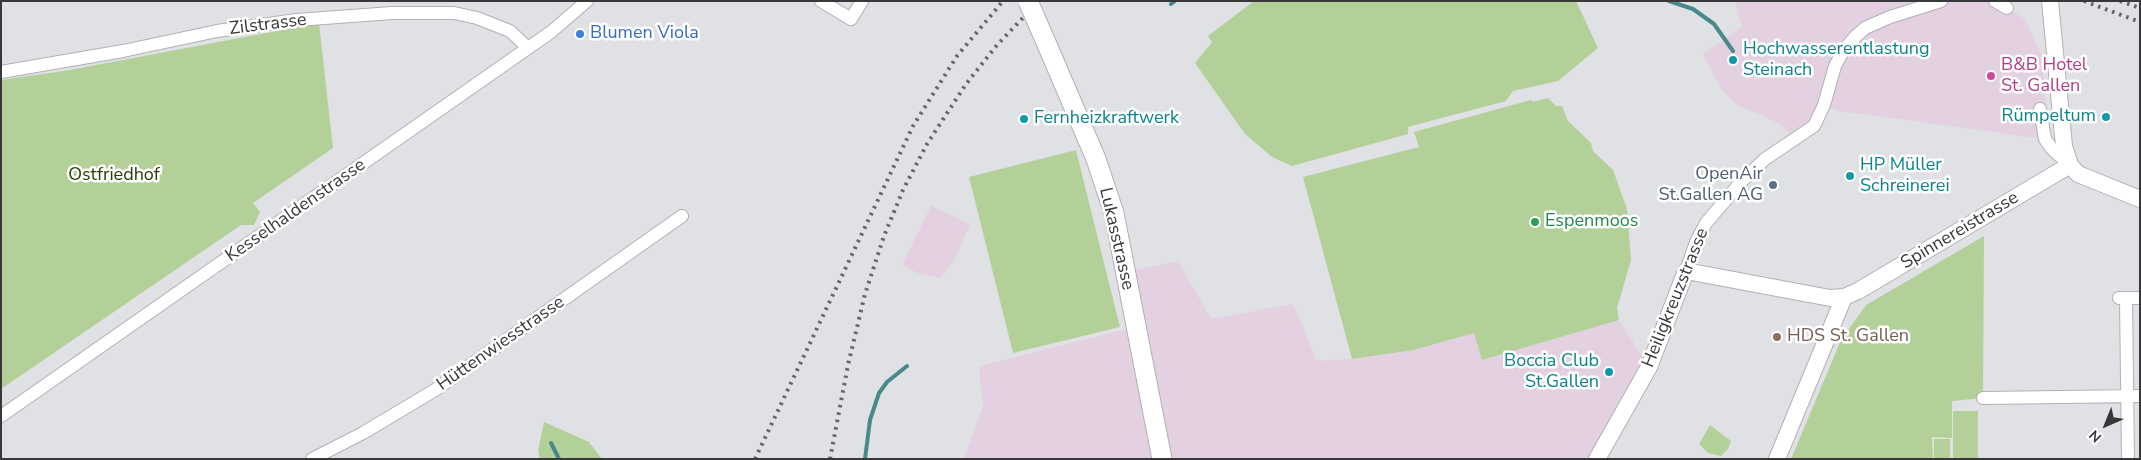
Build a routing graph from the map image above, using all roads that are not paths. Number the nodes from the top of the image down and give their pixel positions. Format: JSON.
{"nodes":[{"id":1,"x":587,"y":1,"type":"edge"},
{"id":2,"x":821,"y":1,"type":"edge"},
{"id":3,"x":862,"y":1,"type":"edge"},
{"id":4,"x":1028,"y":1,"type":"edge"},
{"id":5,"x":1941,"y":1,"type":"edge"},
{"id":6,"x":2050,"y":1,"type":"edge"},
{"id":7,"x":528,"y":48,"type":"junction"},
{"id":8,"x":1,"y":72,"type":"edge"},
{"id":9,"x":2040,"y":109,"type":"dead end"},
{"id":10,"x":2070,"y":165,"type":"junction"},
{"id":11,"x":2140,"y":199,"type":"edge"},
{"id":12,"x":682,"y":216,"type":"dead end"},
{"id":13,"x":1686,"y":271,"type":"junction"},
{"id":14,"x":1844,"y":297,"type":"junction"},
{"id":15,"x":2140,"y":298,"type":"edge"},
{"id":16,"x":2134,"y":396,"type":"edge"},
{"id":17,"x":1983,"y":398,"type":"dead end"},
{"id":18,"x":1,"y":416,"type":"edge"},
{"id":19,"x":312,"y":459,"type":"edge"},
{"id":20,"x":1162,"y":459,"type":"edge"},
{"id":21,"x":1596,"y":459,"type":"edge"},
{"id":22,"x":1777,"y":459,"type":"edge"},
{"id":23,"x":2128,"y":459,"type":"edge"}],
"edges":[{"from":1,"to":7,"type":"street","name":"Kesselhaldenstrasse"},
{"from":2,"to":3,"type":"street"},
{"from":4,"to":20,"type":"main road","name":"Lukasstrasse","bridge":true},
{"from":5,"to":13,"type":"street","name":"Heiligkreuzstrasse"},
{"from":6,"to":10,"type":"street"},
{"from":7,"to":8,"type":"street","name":"Zilstrasse"},
{"from":7,"to":18,"type":"street","name":"Kesselhaldenstrasse"},
{"from":9,"to":10,"type":"street"},
{"from":10,"to":11,"type":"street"},
{"from":10,"to":14,"type":"street","name":"Spinnereistrasse"},
{"from":12,"to":19,"type":"street","name":"Hüttenwiesstrasse"},
{"from":13,"to":14,"type":"street","name":"Spinnereistrasse"},
{"from":13,"to":21,"type":"street","name":"Heiligkreuzstrasse"},
{"from":14,"to":22,"type":"street"},
{"from":15,"to":16,"type":"street"},
{"from":16,"to":17,"type":"street"},
{"from":16,"to":23,"type":"street"}]}
